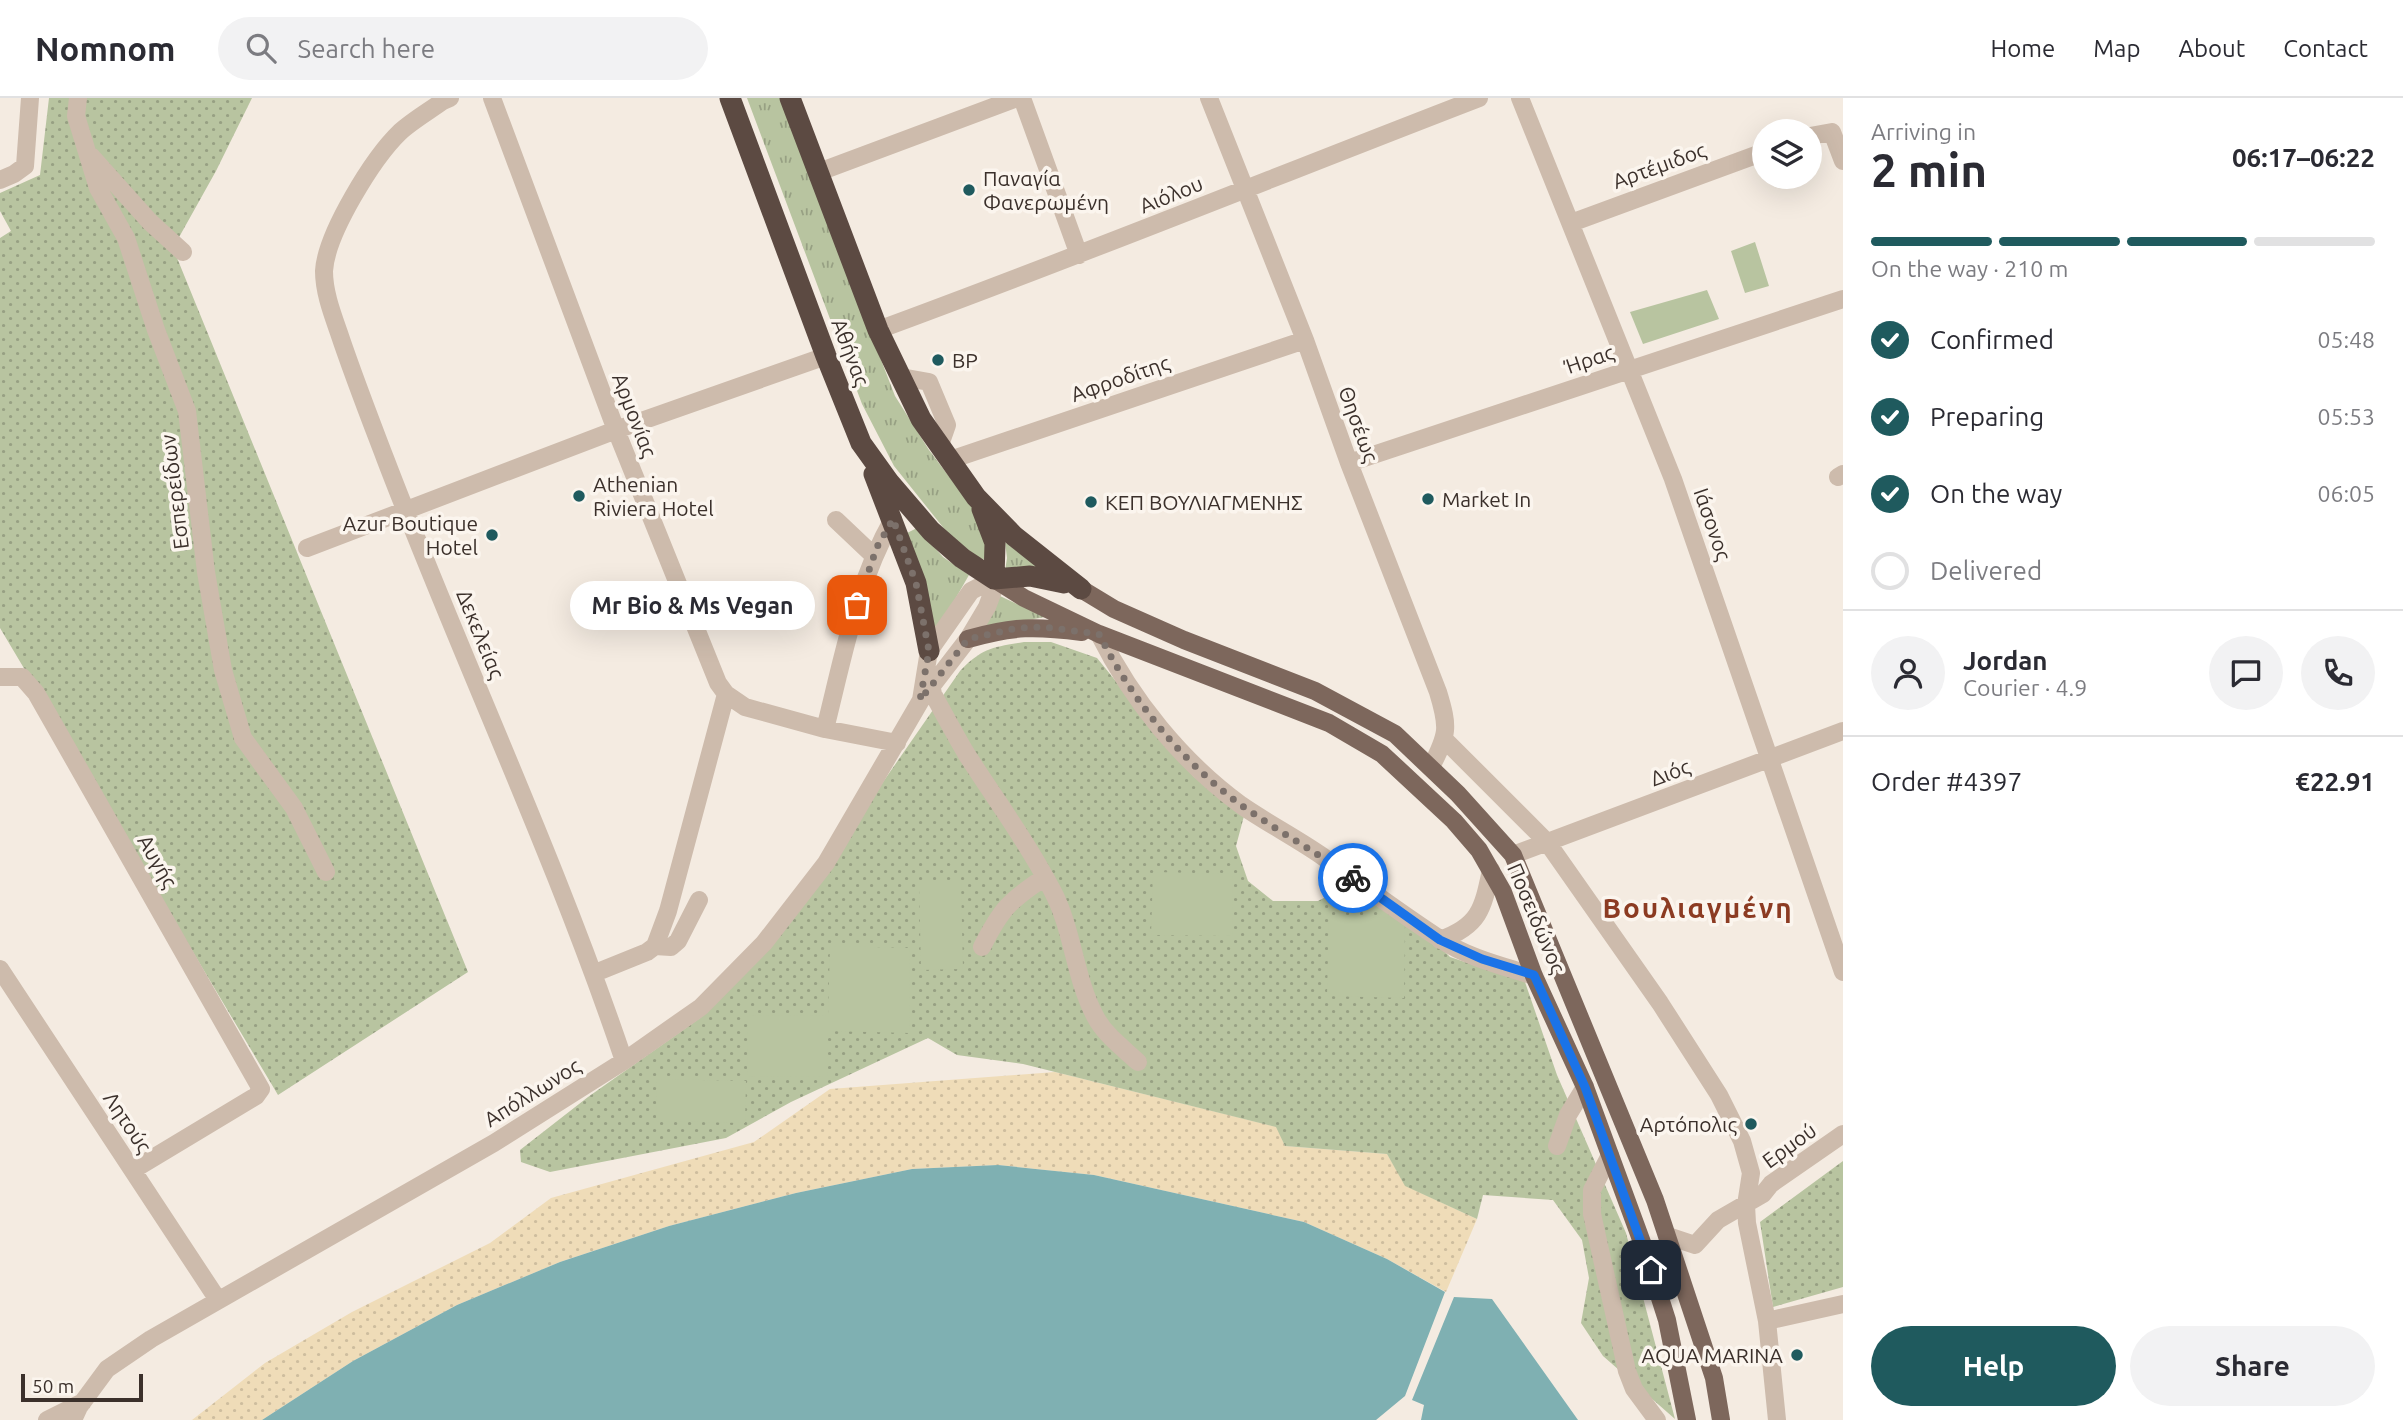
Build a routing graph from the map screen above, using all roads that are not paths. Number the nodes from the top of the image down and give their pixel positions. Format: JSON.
{"nodes":[{"id":1,"x":30,"y":98,"type":"edge"},
{"id":2,"x":78,"y":98,"type":"edge"},
{"id":3,"x":450,"y":98,"type":"edge"},
{"id":4,"x":492,"y":98,"type":"edge"},
{"id":5,"x":730,"y":98,"type":"edge"},
{"id":6,"x":790,"y":98,"type":"edge"},
{"id":7,"x":1019,"y":98,"type":"edge"},
{"id":8,"x":1209,"y":98,"type":"edge"},
{"id":9,"x":1479,"y":98,"type":"edge"},
{"id":10,"x":1520,"y":98,"type":"edge"},
{"id":11,"x":1822,"y":134,"type":"edge"},
{"id":12,"x":86,"y":151,"type":"junction"},
{"id":13,"x":1752,"y":156,"type":"edge"},
{"id":14,"x":1843,"y":161,"type":"edge"},
{"id":15,"x":819,"y":173,"type":"junction"},
{"id":16,"x":0,"y":180,"type":"edge"},
{"id":17,"x":1245,"y":188,"type":"junction"},
{"id":18,"x":1571,"y":223,"type":"junction"},
{"id":19,"x":183,"y":252,"type":"dead end"},
{"id":20,"x":1079,"y":255,"type":"junction"},
{"id":21,"x":1843,"y":299,"type":"edge"},
{"id":22,"x":878,"y":330,"type":"junction"},
{"id":23,"x":1305,"y":340,"type":"junction"},
{"id":24,"x":826,"y":356,"type":"junction"},
{"id":25,"x":1630,"y":369,"type":"junction"},
{"id":26,"x":616,"y":430,"type":"junction"},
{"id":27,"x":862,"y":443,"type":"junction"},
{"id":28,"x":945,"y":452,"type":"junction"},
{"id":29,"x":1349,"y":463,"type":"junction"},
{"id":30,"x":976,"y":497,"type":"junction"},
{"id":31,"x":405,"y":511,"type":"junction"},
{"id":32,"x":893,"y":519,"type":"junction"},
{"id":33,"x":836,"y":520,"type":"dead end"},
{"id":34,"x":307,"y":548,"type":"dead end"},
{"id":35,"x":874,"y":556,"type":"junction"},
{"id":36,"x":1051,"y":567,"type":"joint"},
{"id":37,"x":994,"y":579,"type":"junction"},
{"id":38,"x":1081,"y":589,"type":"junction"},
{"id":39,"x":1099,"y":634,"type":"junction"},
{"id":40,"x":968,"y":639,"type":"junction"},
{"id":41,"x":929,"y":651,"type":"junction"},
{"id":42,"x":0,"y":677,"type":"edge"},
{"id":43,"x":931,"y":684,"type":"junction"},
{"id":44,"x":726,"y":694,"type":"junction"},
{"id":45,"x":920,"y":700,"type":"junction"},
{"id":46,"x":825,"y":729,"type":"junction"},
{"id":47,"x":1843,"y":731,"type":"edge"},
{"id":48,"x":1445,"y":740,"type":"junction"},
{"id":49,"x":897,"y":743,"type":"junction"},
{"id":50,"x":1770,"y":760,"type":"junction"},
{"id":51,"x":1432,"y":767,"type":"junction"},
{"id":52,"x":1547,"y":842,"type":"junction"},
{"id":53,"x":1513,"y":855,"type":"junction"},
{"id":54,"x":1491,"y":870,"type":"junction"},
{"id":55,"x":326,"y":872,"type":"dead end"},
{"id":56,"x":1045,"y":877,"type":"junction"},
{"id":57,"x":699,"y":900,"type":"dead end"},
{"id":58,"x":1440,"y":940,"type":"junction"},
{"id":59,"x":654,"y":946,"type":"junction"},
{"id":60,"x":982,"y":947,"type":"dead end"},
{"id":61,"x":0,"y":970,"type":"edge"},
{"id":62,"x":595,"y":972,"type":"junction"},
{"id":63,"x":1843,"y":972,"type":"edge"},
{"id":64,"x":1534,"y":975,"type":"junction"},
{"id":65,"x":625,"y":1061,"type":"junction"},
{"id":66,"x":1138,"y":1062,"type":"dead end"},
{"id":67,"x":1585,"y":1087,"type":"junction"},
{"id":68,"x":1843,"y":1134,"type":"edge"},
{"id":69,"x":1557,"y":1146,"type":"dead end"},
{"id":70,"x":1843,"y":1149,"type":"edge"},
{"id":71,"x":1610,"y":1155,"type":"junction"},
{"id":72,"x":133,"y":1170,"type":"junction"},
{"id":73,"x":1763,"y":1194,"type":"junction"},
{"id":74,"x":1746,"y":1205,"type":"junction"},
{"id":75,"x":1668,"y":1236,"type":"junction"},
{"id":76,"x":1643,"y":1245,"type":"junction"},
{"id":77,"x":218,"y":1300,"type":"junction"},
{"id":78,"x":1843,"y":1304,"type":"edge"},
{"id":79,"x":1768,"y":1321,"type":"junction"},
{"id":80,"x":83,"y":1402,"type":"junction"},
{"id":81,"x":47,"y":1420,"type":"edge"},
{"id":82,"x":73,"y":1420,"type":"edge"},
{"id":83,"x":1657,"y":1420,"type":"edge"},
{"id":84,"x":1686,"y":1420,"type":"edge"},
{"id":85,"x":1721,"y":1420,"type":"edge"},
{"id":86,"x":1777,"y":1420,"type":"edge"}],
"edges":[{"from":1,"to":16,"type":"street"},
{"from":2,"to":12,"type":"street","name":"Εσπερείδων"},
{"from":3,"to":31,"type":"street","name":"Δεκελείας"},
{"from":4,"to":26,"type":"street","name":"Αρμονίας"},
{"from":5,"to":24,"type":"highway","name":"Αθήνας"},
{"from":6,"to":15,"type":"highway","name":"Αθήνας"},
{"from":7,"to":15,"type":"street"},
{"from":7,"to":20,"type":"street"},
{"from":8,"to":17,"type":"street","name":"Θησέως"},
{"from":9,"to":17,"type":"street","name":"Αιόλου"},
{"from":10,"to":18,"type":"street","name":"Ιάσονος"},
{"from":11,"to":14,"type":"street"},
{"from":12,"to":19,"type":"street"},
{"from":12,"to":55,"type":"street","name":"Εσπερείδων"},
{"from":13,"to":18,"type":"street","name":"Αρτέμιδος"},
{"from":15,"to":22,"type":"highway","name":"Αθήνας"},
{"from":17,"to":20,"type":"street","name":"Αιόλου"},
{"from":17,"to":23,"type":"street","name":"Θησέως"},
{"from":18,"to":25,"type":"street","name":"Ιάσονος"},
{"from":20,"to":22,"type":"street","name":"Αιόλου"},
{"from":21,"to":25,"type":"street","name":"Ήρας"},
{"from":22,"to":28,"type":"highway","name":"Αθήνας"},
{"from":23,"to":28,"type":"street","name":"Αφροδίτης"},
{"from":23,"to":29,"type":"street","name":"Θησέως"},
{"from":24,"to":26,"type":"street"},
{"from":24,"to":27,"type":"highway","name":"Αθήνας"},
{"from":25,"to":29,"type":"street","name":"Ήρας"},
{"from":25,"to":50,"type":"street","name":"Ιάσονος"},
{"from":26,"to":31,"type":"street"},
{"from":26,"to":44,"type":"street","name":"Αρμονίας"},
{"from":27,"to":32,"type":"highway"},
{"from":27,"to":37,"type":"highway","name":"Αθήνας"},
{"from":28,"to":30,"type":"highway","name":"Αθήνας"},
{"from":29,"to":48,"type":"street","name":"Θησέως"},
{"from":30,"to":36,"type":"highway","name":"Αθήνας"},
{"from":30,"to":37,"type":"highway"},
{"from":31,"to":34,"type":"street"},
{"from":31,"to":62,"type":"street","name":"Δεκελείας"},
{"from":32,"to":35,"type":"street"},
{"from":32,"to":41,"type":"highway"},
{"from":33,"to":35,"type":"street"},
{"from":35,"to":46,"type":"street"},
{"from":36,"to":38,"type":"highway","name":"Ποσειδώνος"},
{"from":37,"to":38,"type":"highway"},
{"from":37,"to":39,"type":"main road","name":"Ποσειδώνος"},
{"from":37,"to":40,"type":"street"},
{"from":37,"to":41,"type":"street"},
{"from":38,"to":51,"type":"main road","name":"Ποσειδώνος"},
{"from":39,"to":40,"type":"main road"},
{"from":39,"to":54,"type":"main road","name":"Ποσειδώνος"},
{"from":39,"to":58,"type":"street"},
{"from":40,"to":43,"type":"street"},
{"from":41,"to":45,"type":"street"},
{"from":42,"to":72,"type":"street","name":"Αυγής"},
{"from":43,"to":45,"type":"street"},
{"from":43,"to":56,"type":"street"},
{"from":44,"to":46,"type":"street"},
{"from":44,"to":59,"type":"street"},
{"from":45,"to":49,"type":"street","name":"Απόλλωνος"},
{"from":46,"to":49,"type":"street"},
{"from":47,"to":50,"type":"street","name":"Διός"},
{"from":48,"to":51,"type":"street"},
{"from":48,"to":52,"type":"street"},
{"from":49,"to":65,"type":"street","name":"Απόλλωνος"},
{"from":50,"to":52,"type":"street","name":"Διός"},
{"from":50,"to":63,"type":"street","name":"Ιάσονος"},
{"from":51,"to":53,"type":"main road","name":"Ποσειδώνος"},
{"from":52,"to":53,"type":"street","name":"Διός"},
{"from":52,"to":74,"type":"street"},
{"from":53,"to":75,"type":"main road","name":"Ποσειδώνος"},
{"from":54,"to":58,"type":"street"},
{"from":54,"to":64,"type":"main road","name":"Ποσειδώνος"},
{"from":56,"to":60,"type":"street"},
{"from":56,"to":66,"type":"street"},
{"from":57,"to":59,"type":"street"},
{"from":58,"to":64,"type":"street"},
{"from":59,"to":62,"type":"street"},
{"from":61,"to":72,"type":"street","name":"Λητούς"},
{"from":62,"to":65,"type":"street","name":"Δεκελείας"},
{"from":64,"to":67,"type":"main road","name":"Ποσειδώνος"},
{"from":65,"to":77,"type":"street","name":"Απόλλωνος"},
{"from":67,"to":69,"type":"street"},
{"from":67,"to":71,"type":"main road","name":"Ποσειδώνος"},
{"from":68,"to":73,"type":"street","name":"Ερμού"},
{"from":70,"to":73,"type":"street","name":"Ερμού"},
{"from":71,"to":76,"type":"main road","name":"Ποσειδώνος"},
{"from":71,"to":83,"type":"street"},
{"from":72,"to":77,"type":"street","name":"Λητούς"},
{"from":73,"to":74,"type":"street","name":"Ερμού"},
{"from":74,"to":75,"type":"street","name":"Ερμού"},
{"from":74,"to":79,"type":"street"},
{"from":75,"to":76,"type":"street","name":"Ερμού"},
{"from":75,"to":85,"type":"main road","name":"Ποσειδώνος"},
{"from":76,"to":84,"type":"main road","name":"Ποσειδώνος"},
{"from":77,"to":80,"type":"street","name":"Απόλλωνος"},
{"from":78,"to":79,"type":"street"},
{"from":79,"to":86,"type":"street"},
{"from":80,"to":81,"type":"street"},
{"from":80,"to":82,"type":"street","name":"Απόλλωνος"}]}
